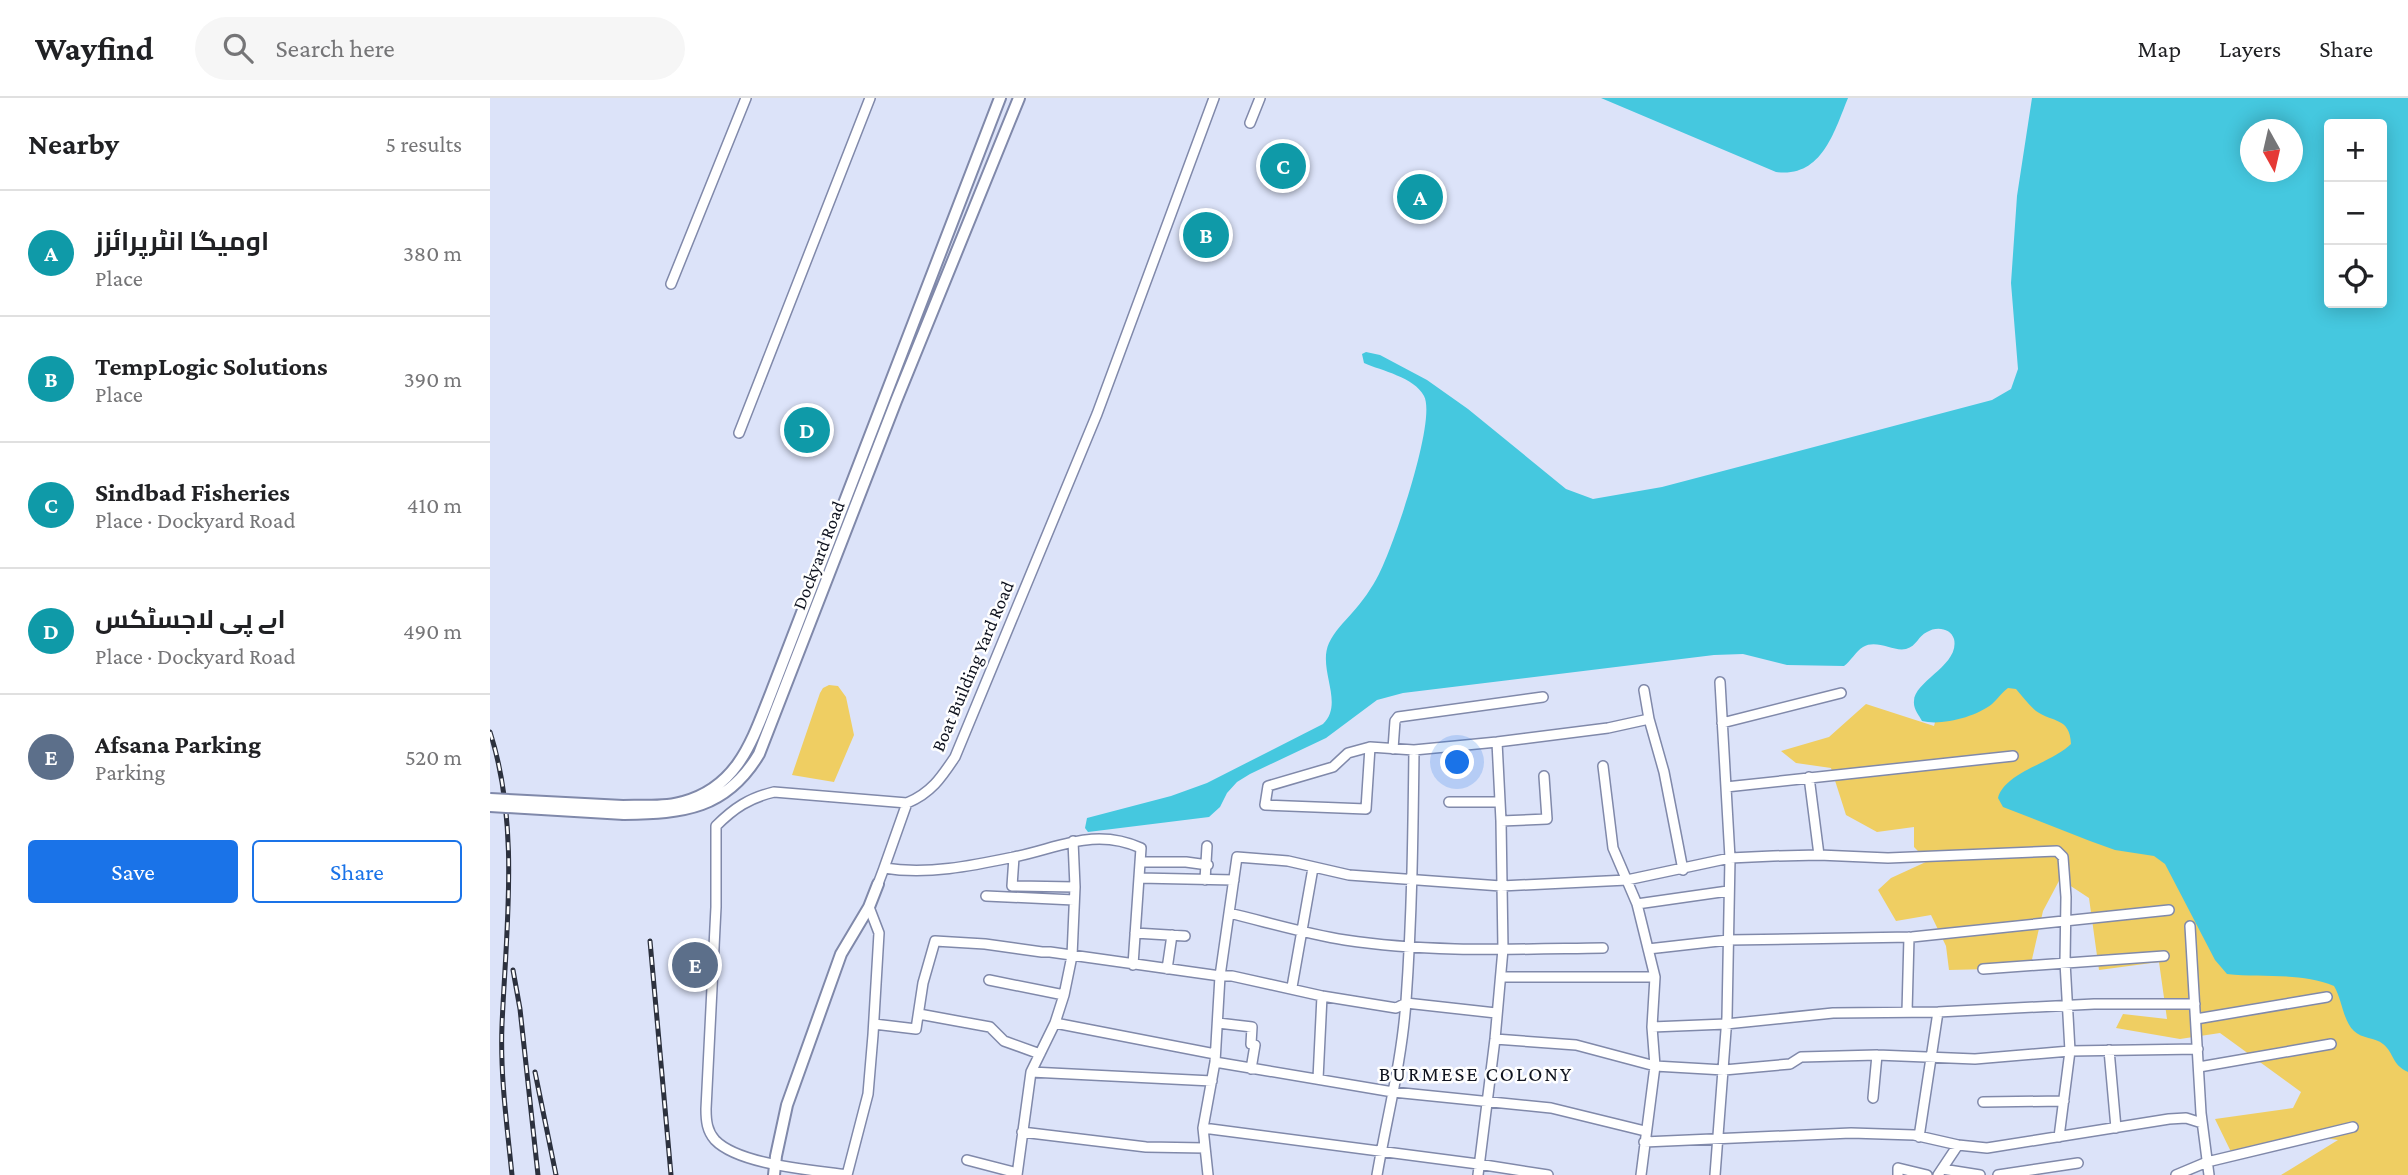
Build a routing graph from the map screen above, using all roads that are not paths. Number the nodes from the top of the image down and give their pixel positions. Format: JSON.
{"nodes":[{"id":1,"x":746,"y":98,"type":"edge"},
{"id":2,"x":870,"y":98,"type":"edge"},
{"id":3,"x":1000,"y":98,"type":"edge"},
{"id":4,"x":1019,"y":98,"type":"edge"},
{"id":5,"x":1214,"y":98,"type":"edge"},
{"id":6,"x":1259,"y":98,"type":"edge"},
{"id":7,"x":1250,"y":122,"type":"dead end"},
{"id":8,"x":671,"y":284,"type":"dead end"},
{"id":9,"x":891,"y":399,"type":"junction"},
{"id":10,"x":739,"y":433,"type":"dead end"},
{"id":11,"x":1720,"y":682,"type":"dead end"},
{"id":12,"x":1644,"y":690,"type":"dead end"},
{"id":13,"x":1841,"y":693,"type":"dead end"},
{"id":14,"x":1543,"y":698,"type":"dead end"},
{"id":15,"x":1649,"y":719,"type":"junction"},
{"id":16,"x":1722,"y":723,"type":"junction"},
{"id":17,"x":1497,"y":742,"type":"junction"},
{"id":18,"x":1370,"y":747,"type":"junction"},
{"id":19,"x":1393,"y":749,"type":"junction"},
{"id":20,"x":1414,"y":750,"type":"junction"},
{"id":21,"x":2013,"y":756,"type":"dead end"},
{"id":22,"x":1603,"y":766,"type":"dead end"},
{"id":23,"x":1544,"y":776,"type":"dead end"},
{"id":24,"x":1809,"y":777,"type":"junction"},
{"id":25,"x":1726,"y":787,"type":"junction"},
{"id":26,"x":490,"y":799,"type":"edge"},
{"id":27,"x":1449,"y":802,"type":"dead end"},
{"id":28,"x":1500,"y":802,"type":"junction"},
{"id":29,"x":907,"y":803,"type":"junction"},
{"id":30,"x":490,"y":806,"type":"edge"},
{"id":31,"x":1501,"y":821,"type":"junction"},
{"id":32,"x":1073,"y":841,"type":"junction"},
{"id":33,"x":1207,"y":846,"type":"dead end"},
{"id":34,"x":1819,"y":855,"type":"junction"},
{"id":35,"x":1014,"y":857,"type":"junction"},
{"id":36,"x":1730,"y":859,"type":"junction"},
{"id":37,"x":1140,"y":862,"type":"junction"},
{"id":38,"x":1208,"y":865,"type":"junction"},
{"id":39,"x":884,"y":868,"type":"junction"},
{"id":40,"x":1313,"y":868,"type":"junction"},
{"id":41,"x":1683,"y":870,"type":"junction"},
{"id":42,"x":1139,"y":878,"type":"junction"},
{"id":43,"x":1412,"y":879,"type":"junction"},
{"id":44,"x":1205,"y":880,"type":"junction"},
{"id":45,"x":1234,"y":880,"type":"junction"},
{"id":46,"x":1627,"y":880,"type":"junction"},
{"id":47,"x":878,"y":884,"type":"joint"},
{"id":48,"x":1501,"y":886,"type":"junction"},
{"id":49,"x":1075,"y":887,"type":"junction"},
{"id":50,"x":1728,"y":891,"type":"junction"},
{"id":51,"x":986,"y":896,"type":"dead end"},
{"id":52,"x":1074,"y":900,"type":"junction"},
{"id":53,"x":1637,"y":904,"type":"junction"},
{"id":54,"x":869,"y":906,"type":"junction"},
{"id":55,"x":2169,"y":910,"type":"dead end"},
{"id":56,"x":1229,"y":913,"type":"junction"},
{"id":57,"x":2065,"y":922,"type":"junction"},
{"id":58,"x":2190,"y":926,"type":"dead end"},
{"id":59,"x":1302,"y":930,"type":"junction"},
{"id":60,"x":1135,"y":933,"type":"junction"},
{"id":61,"x":1172,"y":935,"type":"junction"},
{"id":62,"x":1185,"y":936,"type":"dead end"},
{"id":63,"x":1909,"y":937,"type":"junction"},
{"id":64,"x":1728,"y":940,"type":"junction"},
{"id":65,"x":1408,"y":946,"type":"junction"},
{"id":66,"x":1604,"y":948,"type":"dead end"},
{"id":67,"x":1503,"y":949,"type":"junction"},
{"id":68,"x":1648,"y":949,"type":"junction"},
{"id":69,"x":1072,"y":956,"type":"junction"},
{"id":70,"x":2164,"y":956,"type":"dead end"},
{"id":71,"x":2065,"y":962,"type":"junction"},
{"id":72,"x":1133,"y":965,"type":"junction"},
{"id":73,"x":1167,"y":969,"type":"junction"},
{"id":74,"x":1983,"y":969,"type":"dead end"},
{"id":75,"x":1220,"y":976,"type":"junction"},
{"id":76,"x":1501,"y":977,"type":"junction"},
{"id":77,"x":1655,"y":977,"type":"junction"},
{"id":78,"x":989,"y":981,"type":"dead end"},
{"id":79,"x":1292,"y":988,"type":"junction"},
{"id":80,"x":1064,"y":995,"type":"junction"},
{"id":81,"x":1322,"y":996,"type":"junction"},
{"id":82,"x":2327,"y":997,"type":"dead end"},
{"id":83,"x":1406,"y":1003,"type":"junction"},
{"id":84,"x":2195,"y":1004,"type":"junction"},
{"id":85,"x":2068,"y":1005,"type":"junction"},
{"id":86,"x":1908,"y":1012,"type":"junction"},
{"id":87,"x":1938,"y":1012,"type":"junction"},
{"id":88,"x":1496,"y":1013,"type":"junction"},
{"id":89,"x":919,"y":1014,"type":"junction"},
{"id":90,"x":2196,"y":1019,"type":"junction"},
{"id":91,"x":1055,"y":1023,"type":"junction"},
{"id":92,"x":1218,"y":1023,"type":"junction"},
{"id":93,"x":874,"y":1024,"type":"junction"},
{"id":94,"x":1726,"y":1024,"type":"junction"},
{"id":95,"x":1652,"y":1027,"type":"junction"},
{"id":96,"x":1495,"y":1039,"type":"junction"},
{"id":97,"x":2331,"y":1044,"type":"dead end"},
{"id":98,"x":2198,"y":1049,"type":"junction"},
{"id":99,"x":2109,"y":1050,"type":"junction"},
{"id":100,"x":2070,"y":1051,"type":"junction"},
{"id":101,"x":1040,"y":1054,"type":"junction"},
{"id":102,"x":1877,"y":1055,"type":"junction"},
{"id":103,"x":1215,"y":1058,"type":"junction"},
{"id":104,"x":1931,"y":1058,"type":"junction"},
{"id":105,"x":1655,"y":1066,"type":"junction"},
{"id":106,"x":2199,"y":1067,"type":"junction"},
{"id":107,"x":1251,"y":1069,"type":"junction"},
{"id":108,"x":1724,"y":1070,"type":"junction"},
{"id":109,"x":1031,"y":1072,"type":"junction"},
{"id":110,"x":1318,"y":1079,"type":"junction"},
{"id":111,"x":1212,"y":1081,"type":"junction"},
{"id":112,"x":1393,"y":1091,"type":"junction"},
{"id":113,"x":1873,"y":1098,"type":"dead end"},
{"id":114,"x":2064,"y":1101,"type":"junction"},
{"id":115,"x":1485,"y":1102,"type":"junction"},
{"id":116,"x":1983,"y":1102,"type":"dead end"},
{"id":117,"x":2202,"y":1124,"type":"junction"},
{"id":118,"x":2353,"y":1127,"type":"dead end"},
{"id":119,"x":1203,"y":1128,"type":"junction"},
{"id":120,"x":2116,"y":1128,"type":"junction"},
{"id":121,"x":1645,"y":1131,"type":"junction"},
{"id":122,"x":1022,"y":1132,"type":"junction"},
{"id":123,"x":1919,"y":1137,"type":"junction"},
{"id":124,"x":2059,"y":1137,"type":"junction"},
{"id":125,"x":1717,"y":1139,"type":"junction"},
{"id":126,"x":1644,"y":1142,"type":"junction"},
{"id":127,"x":1958,"y":1144,"type":"junction"},
{"id":128,"x":1205,"y":1148,"type":"junction"},
{"id":129,"x":1381,"y":1151,"type":"junction"},
{"id":130,"x":967,"y":1160,"type":"dead end"},
{"id":131,"x":2207,"y":1162,"type":"junction"},
{"id":132,"x":2078,"y":1163,"type":"dead end"},
{"id":133,"x":1478,"y":1164,"type":"junction"},
{"id":134,"x":774,"y":1170,"type":"edge"},
{"id":135,"x":1940,"y":1172,"type":"edge"},
{"id":136,"x":1017,"y":1174,"type":"edge"},
{"id":137,"x":847,"y":1175,"type":"edge"},
{"id":138,"x":1208,"y":1175,"type":"edge"},
{"id":139,"x":1377,"y":1175,"type":"edge"},
{"id":140,"x":1478,"y":1175,"type":"edge"},
{"id":141,"x":1548,"y":1175,"type":"edge"},
{"id":142,"x":1641,"y":1175,"type":"edge"},
{"id":143,"x":1715,"y":1175,"type":"edge"},
{"id":144,"x":1898,"y":1175,"type":"edge"},
{"id":145,"x":1927,"y":1175,"type":"edge"},
{"id":146,"x":1980,"y":1175,"type":"edge"},
{"id":147,"x":1998,"y":1175,"type":"edge"},
{"id":148,"x":2176,"y":1175,"type":"edge"},
{"id":149,"x":2208,"y":1175,"type":"edge"}],
"edges":[{"from":1,"to":8,"type":"street"},
{"from":2,"to":10,"type":"street"},
{"from":3,"to":9,"type":"street","name":"Dockyard Road"},
{"from":4,"to":9,"type":"street","name":"Dockyard Road"},
{"from":5,"to":29,"type":"street","name":"Boat Building Yard Road"},
{"from":6,"to":7,"type":"street"},
{"from":9,"to":26,"type":"street","name":"Dockyard Road","bridge":true},
{"from":9,"to":30,"type":"street","name":"Dockyard Road","bridge":true},
{"from":11,"to":16,"type":"street"},
{"from":12,"to":15,"type":"street"},
{"from":13,"to":16,"type":"street"},
{"from":14,"to":19,"type":"street"},
{"from":15,"to":17,"type":"street"},
{"from":15,"to":41,"type":"street"},
{"from":16,"to":25,"type":"street"},
{"from":17,"to":20,"type":"street"},
{"from":17,"to":28,"type":"street"},
{"from":18,"to":18,"type":"street"},
{"from":18,"to":19,"type":"street"},
{"from":19,"to":20,"type":"street"},
{"from":20,"to":43,"type":"street"},
{"from":21,"to":24,"type":"street"},
{"from":22,"to":46,"type":"street"},
{"from":23,"to":31,"type":"street"},
{"from":24,"to":25,"type":"street"},
{"from":24,"to":34,"type":"street"},
{"from":25,"to":36,"type":"street"},
{"from":27,"to":28,"type":"street"},
{"from":28,"to":31,"type":"street"},
{"from":29,"to":39,"type":"street"},
{"from":29,"to":134,"type":"street"},
{"from":31,"to":48,"type":"street"},
{"from":32,"to":35,"type":"street"},
{"from":32,"to":37,"type":"street"},
{"from":32,"to":49,"type":"street"},
{"from":33,"to":38,"type":"street"},
{"from":34,"to":36,"type":"street"},
{"from":34,"to":57,"type":"street"},
{"from":35,"to":39,"type":"street"},
{"from":35,"to":49,"type":"street"},
{"from":36,"to":41,"type":"street"},
{"from":36,"to":50,"type":"street"},
{"from":37,"to":38,"type":"street"},
{"from":37,"to":42,"type":"street"},
{"from":38,"to":44,"type":"street"},
{"from":39,"to":47,"type":"street"},
{"from":40,"to":43,"type":"street"},
{"from":40,"to":45,"type":"street"},
{"from":40,"to":59,"type":"street"},
{"from":41,"to":46,"type":"street"},
{"from":42,"to":44,"type":"street"},
{"from":42,"to":60,"type":"street"},
{"from":43,"to":48,"type":"street"},
{"from":43,"to":65,"type":"street"},
{"from":44,"to":45,"type":"street"},
{"from":45,"to":56,"type":"street"},
{"from":46,"to":48,"type":"street"},
{"from":46,"to":53,"type":"street"},
{"from":47,"to":54,"type":"street"},
{"from":48,"to":67,"type":"street"},
{"from":49,"to":52,"type":"street"},
{"from":50,"to":53,"type":"street"},
{"from":50,"to":64,"type":"street"},
{"from":51,"to":52,"type":"street"},
{"from":52,"to":69,"type":"street"},
{"from":53,"to":68,"type":"street"},
{"from":54,"to":93,"type":"street"},
{"from":54,"to":134,"type":"street"},
{"from":55,"to":57,"type":"street"},
{"from":56,"to":59,"type":"street"},
{"from":56,"to":75,"type":"street"},
{"from":57,"to":63,"type":"street"},
{"from":57,"to":71,"type":"street"},
{"from":58,"to":84,"type":"street"},
{"from":59,"to":65,"type":"street"},
{"from":59,"to":79,"type":"street"},
{"from":60,"to":61,"type":"street"},
{"from":60,"to":72,"type":"street"},
{"from":61,"to":62,"type":"street"},
{"from":61,"to":73,"type":"street"},
{"from":63,"to":64,"type":"street"},
{"from":63,"to":86,"type":"street"},
{"from":64,"to":68,"type":"street"},
{"from":64,"to":94,"type":"street"},
{"from":65,"to":67,"type":"street"},
{"from":65,"to":83,"type":"street"},
{"from":66,"to":67,"type":"street"},
{"from":67,"to":76,"type":"street"},
{"from":68,"to":77,"type":"street"},
{"from":69,"to":72,"type":"street"},
{"from":69,"to":80,"type":"street"},
{"from":69,"to":89,"type":"street"},
{"from":70,"to":71,"type":"street"},
{"from":71,"to":74,"type":"street"},
{"from":71,"to":85,"type":"street"},
{"from":72,"to":73,"type":"street"},
{"from":73,"to":75,"type":"street"},
{"from":75,"to":79,"type":"street"},
{"from":75,"to":92,"type":"street"},
{"from":76,"to":77,"type":"street"},
{"from":76,"to":88,"type":"street"},
{"from":77,"to":95,"type":"street"},
{"from":78,"to":80,"type":"street"},
{"from":79,"to":81,"type":"street"},
{"from":80,"to":91,"type":"street"},
{"from":81,"to":83,"type":"street"},
{"from":81,"to":110,"type":"street"},
{"from":82,"to":90,"type":"street"},
{"from":83,"to":88,"type":"street"},
{"from":83,"to":112,"type":"street"},
{"from":84,"to":85,"type":"street"},
{"from":84,"to":90,"type":"street"},
{"from":85,"to":87,"type":"street"},
{"from":85,"to":100,"type":"street"},
{"from":86,"to":87,"type":"street"},
{"from":86,"to":94,"type":"street"},
{"from":87,"to":104,"type":"street"},
{"from":88,"to":96,"type":"street"},
{"from":89,"to":93,"type":"street"},
{"from":89,"to":101,"type":"street"},
{"from":90,"to":98,"type":"street"},
{"from":91,"to":101,"type":"street"},
{"from":91,"to":103,"type":"street"},
{"from":92,"to":103,"type":"street"},
{"from":92,"to":107,"type":"street"},
{"from":93,"to":137,"type":"street"},
{"from":94,"to":95,"type":"street"},
{"from":94,"to":108,"type":"street"},
{"from":95,"to":105,"type":"street"},
{"from":96,"to":105,"type":"street"},
{"from":96,"to":115,"type":"street"},
{"from":97,"to":106,"type":"street"},
{"from":98,"to":99,"type":"street"},
{"from":98,"to":106,"type":"street"},
{"from":99,"to":100,"type":"street"},
{"from":99,"to":120,"type":"street"},
{"from":100,"to":104,"type":"street"},
{"from":100,"to":114,"type":"street"},
{"from":101,"to":109,"type":"street"},
{"from":102,"to":104,"type":"street"},
{"from":102,"to":108,"type":"street"},
{"from":102,"to":113,"type":"street"},
{"from":103,"to":107,"type":"street"},
{"from":103,"to":111,"type":"street"},
{"from":104,"to":123,"type":"street"},
{"from":105,"to":108,"type":"street"},
{"from":105,"to":121,"type":"street"},
{"from":106,"to":117,"type":"street"},
{"from":107,"to":110,"type":"street"},
{"from":108,"to":125,"type":"street"},
{"from":109,"to":111,"type":"street"},
{"from":109,"to":122,"type":"street"},
{"from":110,"to":112,"type":"street"},
{"from":111,"to":119,"type":"street"},
{"from":112,"to":115,"type":"street"},
{"from":112,"to":129,"type":"street"},
{"from":114,"to":116,"type":"street"},
{"from":114,"to":124,"type":"street"},
{"from":115,"to":121,"type":"street"},
{"from":115,"to":133,"type":"street"},
{"from":117,"to":120,"type":"street"},
{"from":117,"to":131,"type":"street"},
{"from":118,"to":131,"type":"street"},
{"from":119,"to":128,"type":"street"},
{"from":119,"to":129,"type":"street"},
{"from":120,"to":124,"type":"street"},
{"from":121,"to":126,"type":"street"},
{"from":122,"to":128,"type":"street"},
{"from":122,"to":136,"type":"street"},
{"from":123,"to":125,"type":"street"},
{"from":123,"to":127,"type":"street"},
{"from":124,"to":127,"type":"street"},
{"from":125,"to":126,"type":"street"},
{"from":125,"to":143,"type":"street"},
{"from":126,"to":142,"type":"street"},
{"from":127,"to":135,"type":"street"},
{"from":128,"to":138,"type":"street"},
{"from":129,"to":133,"type":"street"},
{"from":129,"to":139,"type":"street"},
{"from":130,"to":136,"type":"street"},
{"from":131,"to":148,"type":"street"},
{"from":131,"to":149,"type":"street"},
{"from":132,"to":147,"type":"street"},
{"from":133,"to":140,"type":"street"},
{"from":133,"to":141,"type":"street"},
{"from":134,"to":137,"type":"street"},
{"from":135,"to":146,"type":"street"},
{"from":144,"to":145,"type":"street"}]}
